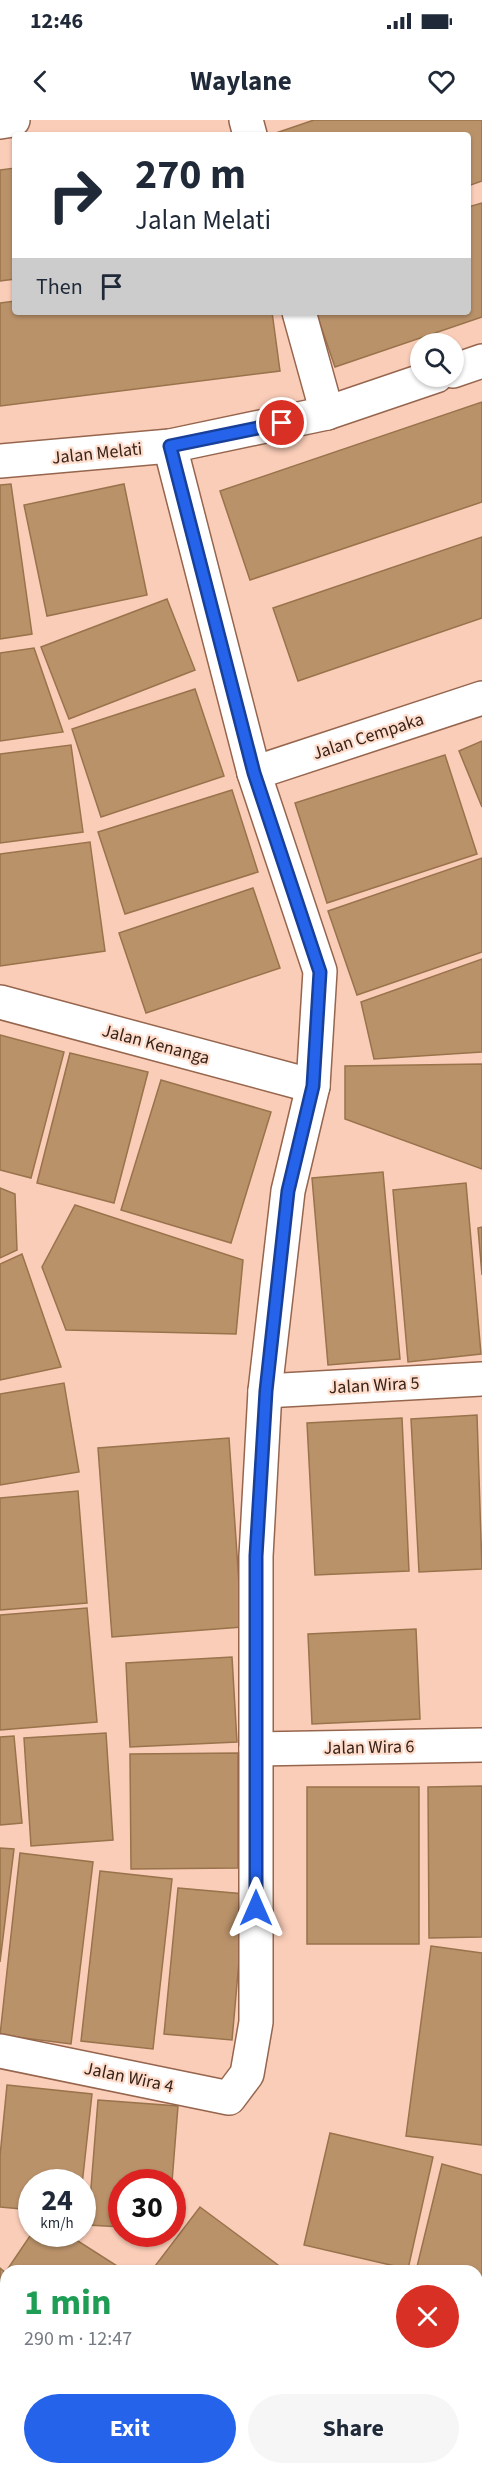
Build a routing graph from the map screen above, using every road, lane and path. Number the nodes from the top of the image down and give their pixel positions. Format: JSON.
{"nodes":[{"id":1,"x":13,"y":120,"type":"edge"},
{"id":2,"x":0,"y":122,"type":"edge"},
{"id":3,"x":300,"y":315,"type":"edge"},
{"id":4,"x":482,"y":361,"type":"edge"},
{"id":5,"x":464,"y":367,"type":"edge"},
{"id":6,"x":410,"y":385,"type":"edge"},
{"id":7,"x":327,"y":413,"type":"junction"},
{"id":8,"x":170,"y":446,"type":"junction"},
{"id":9,"x":0,"y":461,"type":"edge"},
{"id":10,"x":482,"y":698,"type":"edge"},
{"id":11,"x":254,"y":773,"type":"junction"},
{"id":12,"x":0,"y":1002,"type":"edge"},
{"id":13,"x":313,"y":1086,"type":"junction"},
{"id":14,"x":482,"y":1379,"type":"edge"},
{"id":15,"x":266,"y":1391,"type":"junction"},
{"id":16,"x":482,"y":1745,"type":"edge"},
{"id":17,"x":256,"y":1749,"type":"junction"},
{"id":18,"x":0,"y":2050,"type":"edge"}],
"edges":[{"from":1,"to":2,"type":"street"},
{"from":3,"to":7,"type":"street"},
{"from":4,"to":5,"type":"street"},
{"from":6,"to":7,"type":"street","name":"Jalan Melati"},
{"from":7,"to":8,"type":"street","name":"Jalan Melati"},
{"from":8,"to":9,"type":"street","name":"Jalan Melati"},
{"from":8,"to":11,"type":"street"},
{"from":10,"to":11,"type":"street","name":"Jalan Cempaka"},
{"from":11,"to":13,"type":"street"},
{"from":12,"to":13,"type":"street","name":"Jalan Kenanga"},
{"from":13,"to":15,"type":"street"},
{"from":14,"to":15,"type":"street","name":"Jalan Wira 5"},
{"from":15,"to":17,"type":"street"},
{"from":16,"to":17,"type":"street","name":"Jalan Wira 6"},
{"from":17,"to":18,"type":"street","name":"Jalan Wira 4"}]}
